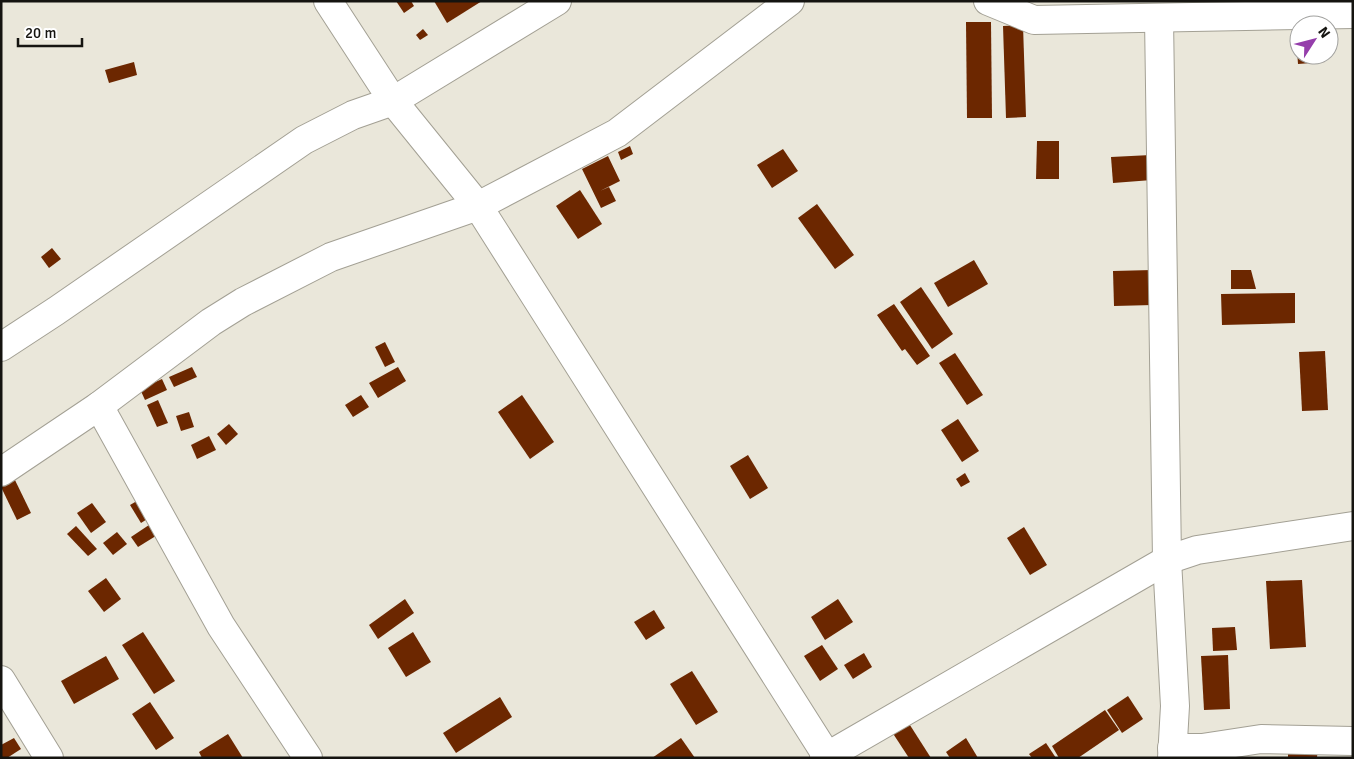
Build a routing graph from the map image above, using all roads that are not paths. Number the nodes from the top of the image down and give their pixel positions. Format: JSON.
{"nodes":[{"id":1,"x":328,"y":1,"type":"edge"},
{"id":2,"x":557,"y":1,"type":"edge"},
{"id":3,"x":790,"y":1,"type":"edge"},
{"id":4,"x":988,"y":1,"type":"edge"},
{"id":5,"x":1353,"y":14,"type":"edge"},
{"id":6,"x":1159,"y":18,"type":"junction"},
{"id":7,"x":393,"y":101,"type":"junction"},
{"id":8,"x":478,"y":206,"type":"junction"},
{"id":9,"x":1,"y":347,"type":"edge"},
{"id":10,"x":99,"y":406,"type":"junction"},
{"id":11,"x":1,"y":472,"type":"edge"},
{"id":12,"x":1353,"y":526,"type":"edge"},
{"id":13,"x":1167,"y":560,"type":"junction"},
{"id":14,"x":1,"y":680,"type":"edge"},
{"id":15,"x":1353,"y":741,"type":"edge"},
{"id":16,"x":1172,"y":753,"type":"edge"},
{"id":17,"x":826,"y":757,"type":"edge"},
{"id":18,"x":49,"y":758,"type":"edge"},
{"id":19,"x":308,"y":758,"type":"edge"}],
"edges":[{"from":1,"to":7,"type":"street"},
{"from":2,"to":7,"type":"street"},
{"from":3,"to":8,"type":"street"},
{"from":4,"to":6,"type":"street"},
{"from":5,"to":6,"type":"street"},
{"from":6,"to":13,"type":"street"},
{"from":7,"to":8,"type":"street"},
{"from":7,"to":9,"type":"street"},
{"from":8,"to":10,"type":"street"},
{"from":8,"to":17,"type":"street"},
{"from":10,"to":11,"type":"street"},
{"from":10,"to":19,"type":"street"},
{"from":12,"to":13,"type":"street"},
{"from":13,"to":16,"type":"street"},
{"from":13,"to":17,"type":"street"},
{"from":14,"to":18,"type":"street"},
{"from":15,"to":16,"type":"street"}]}
